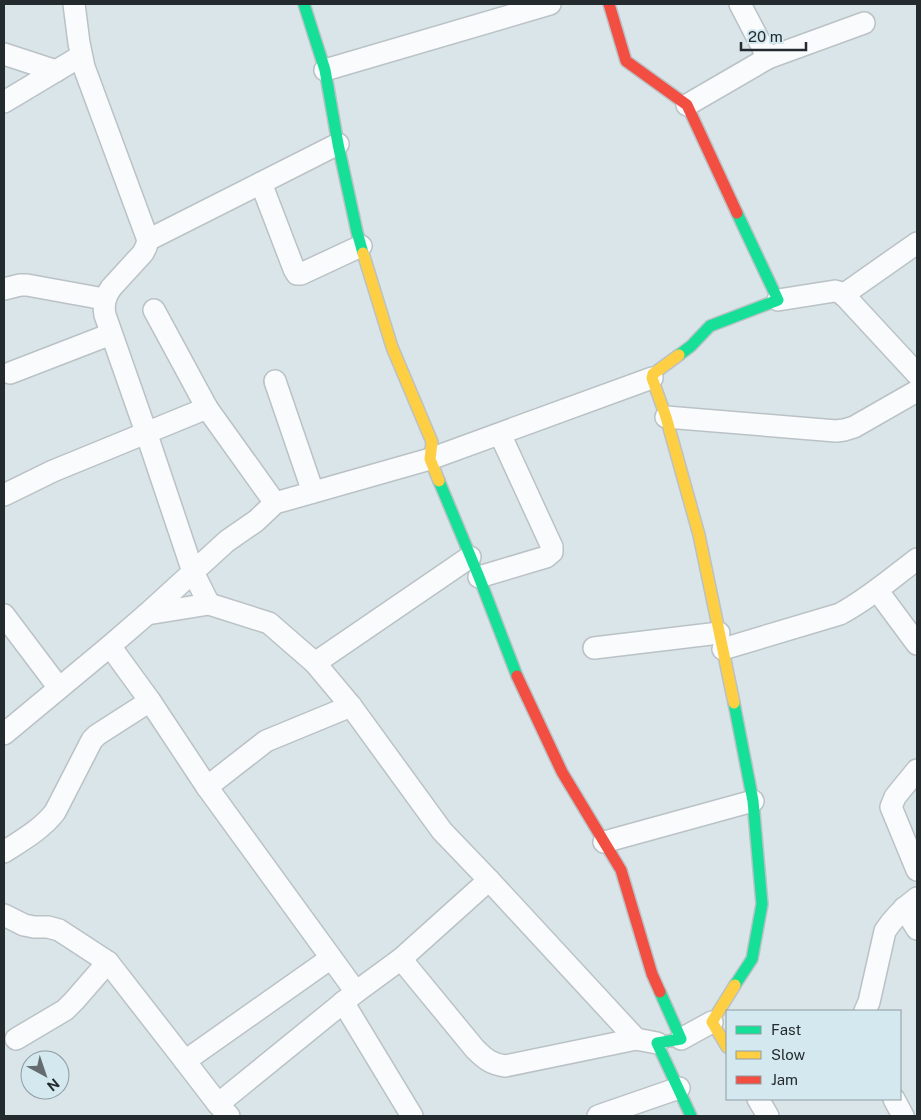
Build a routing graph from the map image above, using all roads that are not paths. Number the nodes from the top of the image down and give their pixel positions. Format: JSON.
{"nodes":[{"id":1,"x":74,"y":4,"type":"edge"},
{"id":2,"x":304,"y":4,"type":"edge"},
{"id":3,"x":550,"y":4,"type":"edge"},
{"id":4,"x":609,"y":4,"type":"edge"},
{"id":5,"x":740,"y":4,"type":"edge"},
{"id":6,"x":864,"y":23,"type":"dead end"},
{"id":7,"x":4,"y":54,"type":"edge"},
{"id":8,"x":81,"y":56,"type":"junction"},
{"id":9,"x":768,"y":58,"type":"junction"},
{"id":10,"x":325,"y":70,"type":"junction"},
{"id":11,"x":56,"y":71,"type":"junction"},
{"id":12,"x":4,"y":102,"type":"edge"},
{"id":13,"x":687,"y":105,"type":"junction"},
{"id":14,"x":338,"y":144,"type":"junction"},
{"id":15,"x":261,"y":183,"type":"junction"},
{"id":16,"x":148,"y":240,"type":"junction"},
{"id":17,"x":917,"y":243,"type":"edge"},
{"id":18,"x":361,"y":246,"type":"junction"},
{"id":19,"x":4,"y":289,"type":"edge"},
{"id":20,"x":843,"y":295,"type":"junction"},
{"id":21,"x":104,"y":300,"type":"junction"},
{"id":22,"x":778,"y":300,"type":"junction"},
{"id":23,"x":154,"y":310,"type":"dead end"},
{"id":24,"x":111,"y":334,"type":"junction"},
{"id":25,"x":10,"y":373,"type":"dead end"},
{"id":26,"x":917,"y":374,"type":"edge"},
{"id":27,"x":652,"y":378,"type":"junction"},
{"id":28,"x":275,"y":381,"type":"dead end"},
{"id":29,"x":917,"y":391,"type":"edge"},
{"id":30,"x":207,"y":408,"type":"junction"},
{"id":31,"x":666,"y":417,"type":"junction"},
{"id":32,"x":146,"y":432,"type":"junction"},
{"id":33,"x":500,"y":434,"type":"junction"},
{"id":34,"x":430,"y":459,"type":"junction"},
{"id":35,"x":313,"y":492,"type":"junction"},
{"id":36,"x":4,"y":495,"type":"edge"},
{"id":37,"x":275,"y":503,"type":"junction"},
{"id":38,"x":470,"y":557,"type":"junction"},
{"id":39,"x":917,"y":559,"type":"edge"},
{"id":40,"x":193,"y":572,"type":"junction"},
{"id":41,"x":479,"y":577,"type":"junction"},
{"id":42,"x":877,"y":590,"type":"junction"},
{"id":43,"x":209,"y":604,"type":"junction"},
{"id":44,"x":147,"y":614,"type":"junction"},
{"id":45,"x":4,"y":615,"type":"edge"},
{"id":46,"x":721,"y":641,"type":"junction"},
{"id":47,"x":917,"y":644,"type":"edge"},
{"id":48,"x":110,"y":646,"type":"junction"},
{"id":49,"x":594,"y":648,"type":"dead end"},
{"id":50,"x":315,"y":663,"type":"junction"},
{"id":51,"x":59,"y":688,"type":"junction"},
{"id":52,"x":150,"y":701,"type":"junction"},
{"id":53,"x":351,"y":706,"type":"junction"},
{"id":54,"x":4,"y":734,"type":"edge"},
{"id":55,"x":917,"y":770,"type":"edge"},
{"id":56,"x":207,"y":786,"type":"junction"},
{"id":57,"x":753,"y":801,"type":"junction"},
{"id":58,"x":604,"y":842,"type":"junction"},
{"id":59,"x":4,"y":852,"type":"edge"},
{"id":60,"x":917,"y":870,"type":"edge"},
{"id":61,"x":489,"y":880,"type":"junction"},
{"id":62,"x":910,"y":903,"type":"edge"},
{"id":63,"x":4,"y":915,"type":"edge"},
{"id":64,"x":917,"y":929,"type":"edge"},
{"id":65,"x":331,"y":958,"type":"junction"},
{"id":66,"x":401,"y":959,"type":"junction"},
{"id":67,"x":108,"y":962,"type":"junction"},
{"id":68,"x":349,"y":997,"type":"junction"},
{"id":69,"x":865,"y":1010,"type":"edge"},
{"id":70,"x":712,"y":1022,"type":"junction"},
{"id":71,"x":681,"y":1038,"type":"junction"},
{"id":72,"x":16,"y":1039,"type":"dead end"},
{"id":73,"x":636,"y":1039,"type":"junction"},
{"id":74,"x":657,"y":1043,"type":"junction"},
{"id":75,"x":726,"y":1045,"type":"edge"},
{"id":76,"x":185,"y":1061,"type":"junction"},
{"id":77,"x":679,"y":1088,"type":"junction"},
{"id":78,"x":759,"y":1100,"type":"edge"},
{"id":79,"x":895,"y":1100,"type":"edge"},
{"id":80,"x":223,"y":1110,"type":"edge"},
{"id":81,"x":412,"y":1116,"type":"edge"},
{"id":82,"x":598,"y":1116,"type":"edge"},
{"id":83,"x":691,"y":1116,"type":"edge"},
{"id":84,"x":768,"y":1116,"type":"edge"},
{"id":85,"x":903,"y":1116,"type":"edge"}],
"edges":[{"from":1,"to":8,"type":"street"},
{"from":2,"to":10,"type":"street"},
{"from":3,"to":10,"type":"street"},
{"from":4,"to":13,"type":"street"},
{"from":5,"to":9,"type":"street"},
{"from":6,"to":9,"type":"street"},
{"from":7,"to":11,"type":"street"},
{"from":8,"to":11,"type":"street"},
{"from":8,"to":16,"type":"street"},
{"from":9,"to":13,"type":"street"},
{"from":10,"to":14,"type":"street"},
{"from":11,"to":12,"type":"street"},
{"from":13,"to":22,"type":"street"},
{"from":14,"to":15,"type":"street"},
{"from":14,"to":18,"type":"street"},
{"from":15,"to":16,"type":"street"},
{"from":15,"to":18,"type":"street"},
{"from":16,"to":21,"type":"street"},
{"from":17,"to":20,"type":"street"},
{"from":18,"to":34,"type":"street"},
{"from":19,"to":21,"type":"street"},
{"from":20,"to":22,"type":"street"},
{"from":20,"to":26,"type":"street"},
{"from":21,"to":24,"type":"street"},
{"from":22,"to":27,"type":"street"},
{"from":23,"to":30,"type":"street"},
{"from":24,"to":25,"type":"street"},
{"from":24,"to":32,"type":"street"},
{"from":27,"to":31,"type":"street"},
{"from":27,"to":33,"type":"street"},
{"from":28,"to":35,"type":"street"},
{"from":29,"to":31,"type":"street"},
{"from":30,"to":32,"type":"street"},
{"from":30,"to":37,"type":"street"},
{"from":31,"to":46,"type":"street"},
{"from":32,"to":36,"type":"street"},
{"from":32,"to":40,"type":"street"},
{"from":33,"to":34,"type":"street"},
{"from":33,"to":41,"type":"street"},
{"from":34,"to":35,"type":"street"},
{"from":34,"to":38,"type":"street"},
{"from":35,"to":37,"type":"street"},
{"from":37,"to":40,"type":"street"},
{"from":38,"to":41,"type":"street"},
{"from":38,"to":50,"type":"street"},
{"from":39,"to":42,"type":"street"},
{"from":40,"to":43,"type":"street"},
{"from":40,"to":44,"type":"street"},
{"from":41,"to":58,"type":"street"},
{"from":42,"to":46,"type":"street"},
{"from":42,"to":47,"type":"street"},
{"from":43,"to":44,"type":"street"},
{"from":43,"to":50,"type":"street"},
{"from":44,"to":48,"type":"street"},
{"from":45,"to":51,"type":"street"},
{"from":46,"to":49,"type":"street"},
{"from":46,"to":57,"type":"street"},
{"from":48,"to":51,"type":"street"},
{"from":48,"to":52,"type":"street"},
{"from":50,"to":53,"type":"street"},
{"from":51,"to":54,"type":"street"},
{"from":52,"to":56,"type":"street"},
{"from":52,"to":59,"type":"street"},
{"from":53,"to":56,"type":"street"},
{"from":53,"to":61,"type":"street"},
{"from":55,"to":60,"type":"street"},
{"from":56,"to":65,"type":"street"},
{"from":57,"to":58,"type":"street"},
{"from":57,"to":70,"type":"street"},
{"from":58,"to":71,"type":"street"},
{"from":61,"to":66,"type":"street"},
{"from":61,"to":73,"type":"street"},
{"from":62,"to":64,"type":"street"},
{"from":62,"to":69,"type":"street"},
{"from":63,"to":67,"type":"street"},
{"from":65,"to":68,"type":"street"},
{"from":65,"to":76,"type":"street"},
{"from":66,"to":68,"type":"street"},
{"from":66,"to":73,"type":"street"},
{"from":67,"to":72,"type":"street"},
{"from":67,"to":76,"type":"street"},
{"from":68,"to":80,"type":"street"},
{"from":68,"to":81,"type":"street"},
{"from":70,"to":71,"type":"street"},
{"from":70,"to":75,"type":"street"},
{"from":71,"to":74,"type":"street"},
{"from":73,"to":74,"type":"street"},
{"from":74,"to":77,"type":"street"},
{"from":76,"to":80,"type":"street"},
{"from":77,"to":82,"type":"street"},
{"from":77,"to":83,"type":"street"},
{"from":78,"to":84,"type":"street"},
{"from":79,"to":85,"type":"street"}]}
